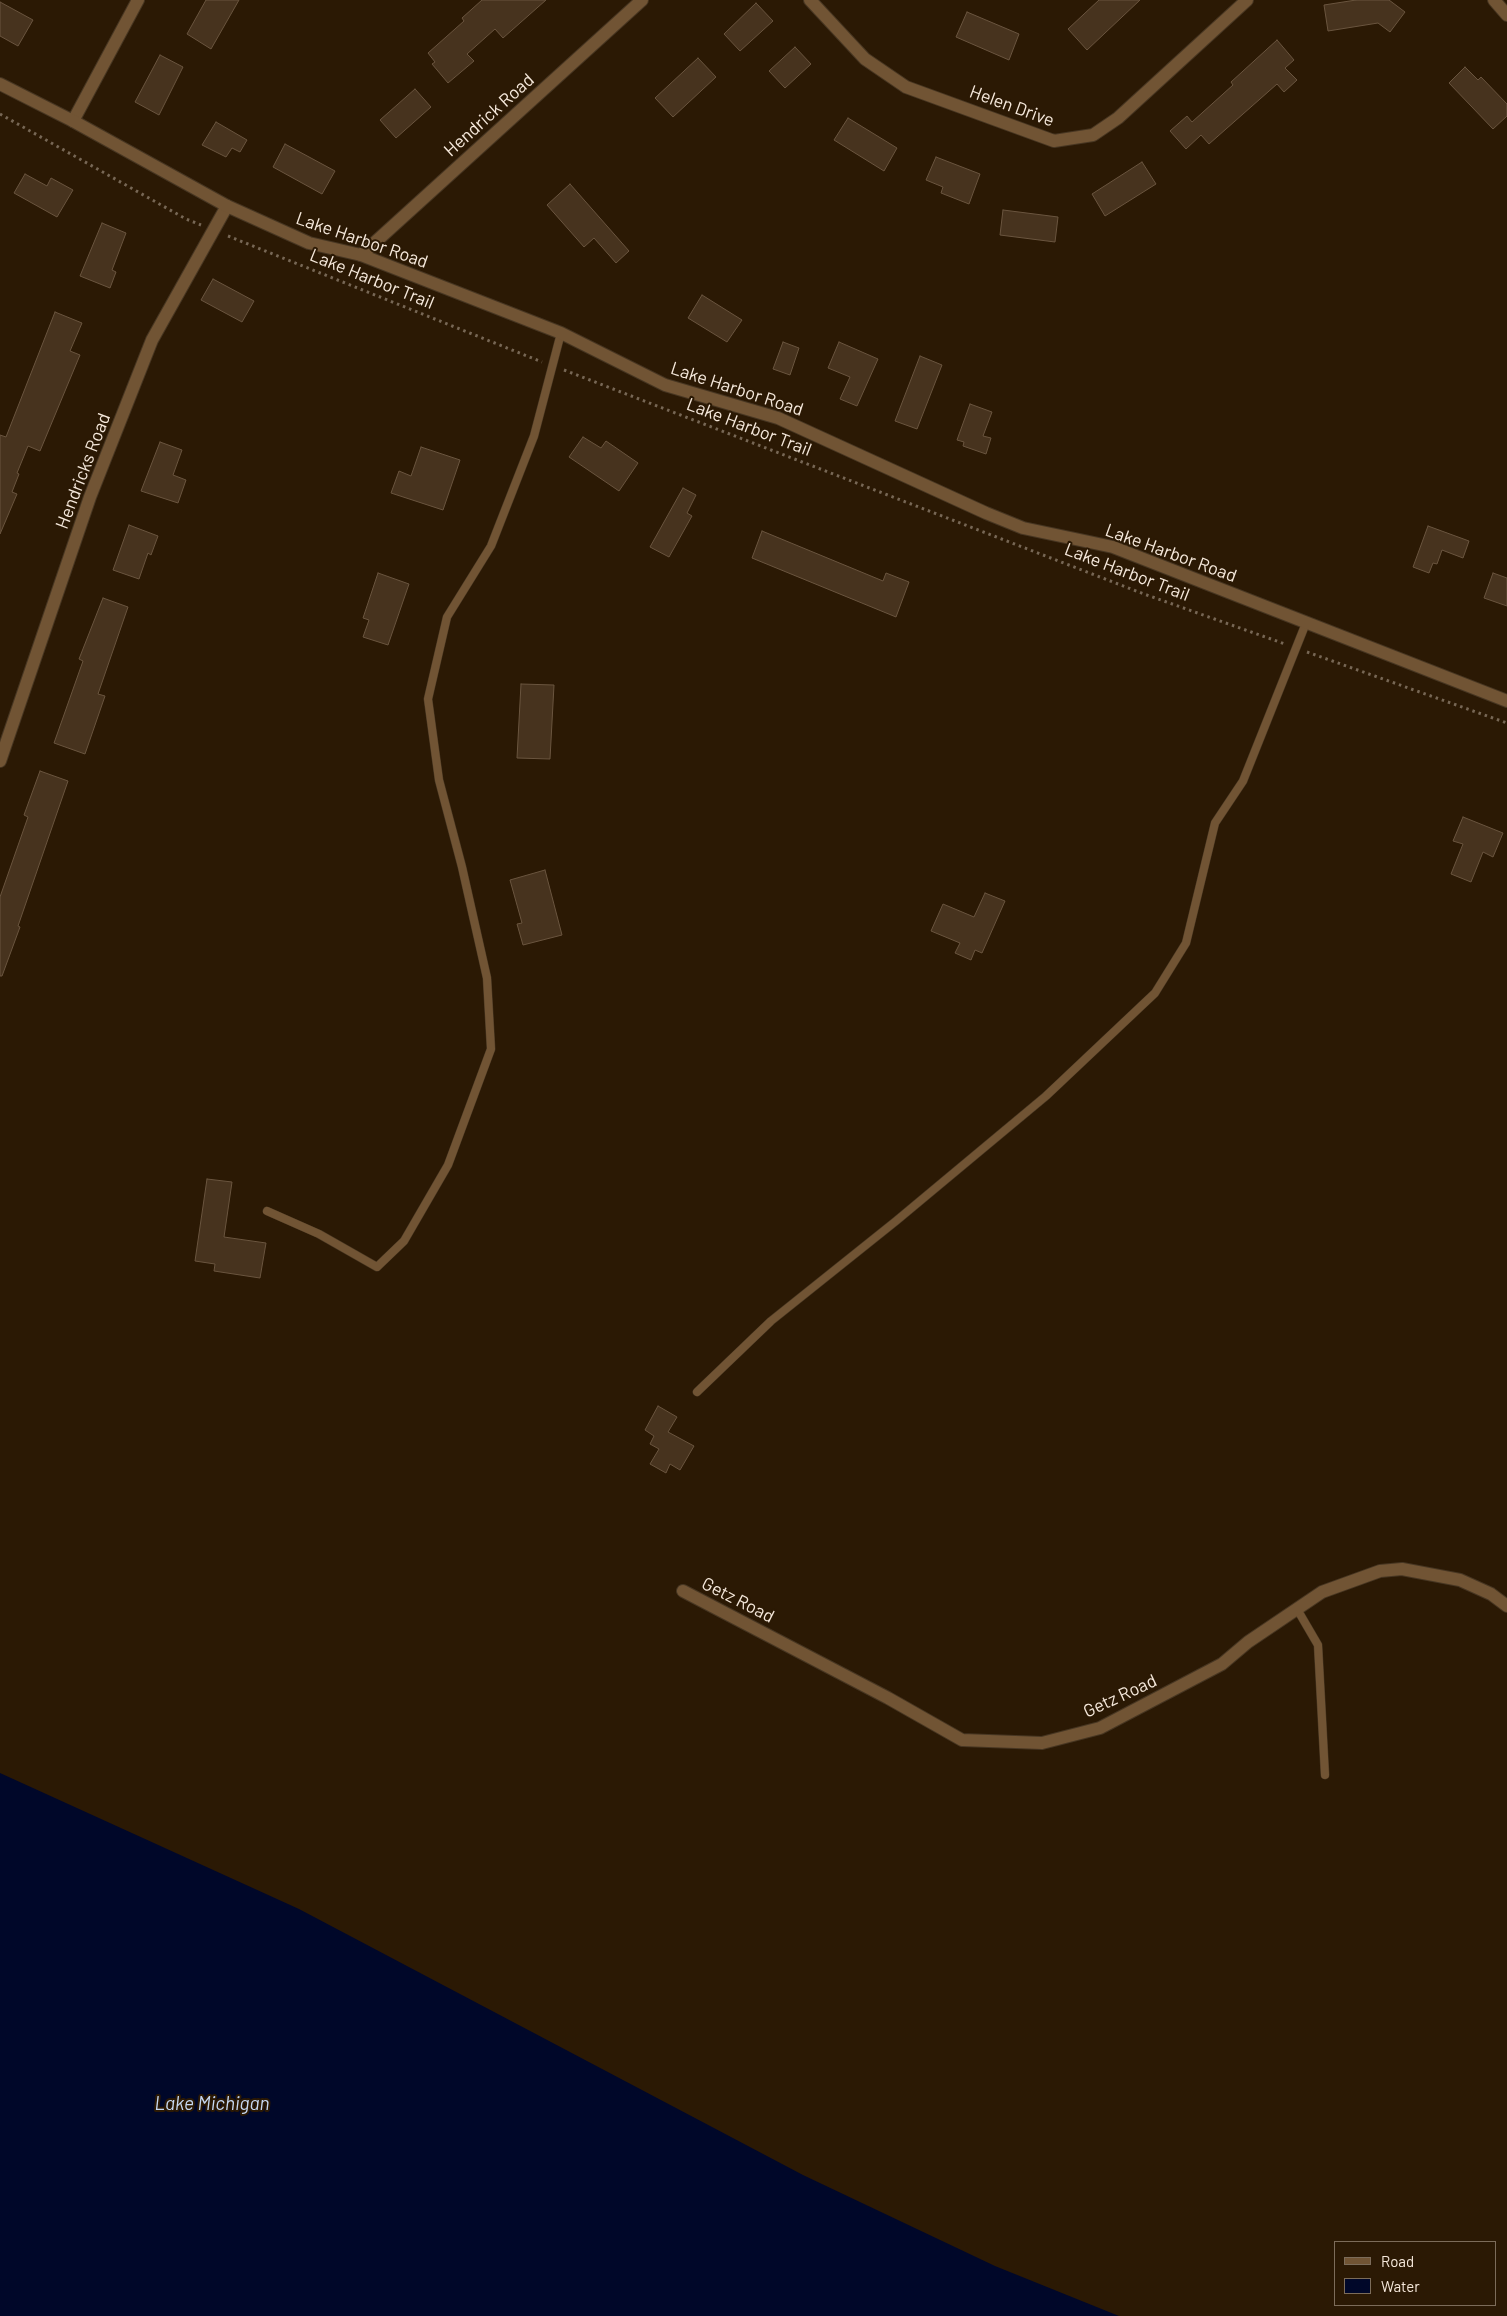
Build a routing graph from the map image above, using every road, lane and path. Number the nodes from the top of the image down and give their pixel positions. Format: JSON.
{"nodes":[{"id":1,"x":138,"y":0,"type":"edge"},
{"id":2,"x":642,"y":0,"type":"edge"},
{"id":3,"x":810,"y":0,"type":"edge"},
{"id":4,"x":1247,"y":0,"type":"edge"},
{"id":5,"x":1494,"y":0,"type":"edge"},
{"id":6,"x":1507,"y":14,"type":"edge"},
{"id":7,"x":0,"y":84,"type":"edge"},
{"id":8,"x":0,"y":114,"type":"edge"},
{"id":9,"x":73,"y":121,"type":"junction"},
{"id":10,"x":227,"y":206,"type":"junction"},
{"id":11,"x":213,"y":230,"type":"junction"},
{"id":12,"x":361,"y":256,"type":"junction"},
{"id":13,"x":560,"y":333,"type":"junction"},
{"id":14,"x":552,"y":366,"type":"junction"},
{"id":15,"x":1306,"y":622,"type":"junction"},
{"id":16,"x":1296,"y":648,"type":"junction"},
{"id":17,"x":1507,"y":701,"type":"edge"},
{"id":18,"x":1507,"y":723,"type":"edge"},
{"id":19,"x":0,"y":761,"type":"edge"},
{"id":20,"x":268,"y":1211,"type":"dead end"},
{"id":21,"x":697,"y":1392,"type":"dead end"},
{"id":22,"x":684,"y":1591,"type":"dead end"},
{"id":23,"x":1507,"y":1606,"type":"edge"},
{"id":24,"x":1297,"y":1609,"type":"junction"},
{"id":25,"x":1325,"y":1775,"type":"dead end"}],
"edges":[{"from":1,"to":9,"type":"street"},
{"from":2,"to":12,"type":"street","name":"Hendrick Road"},
{"from":3,"to":4,"type":"street","name":"Helen Drive"},
{"from":5,"to":6,"type":"street"},
{"from":7,"to":9,"type":"street","name":"Lake Harbor Road"},
{"from":8,"to":11,"type":"path","name":"Lake Harbor Trail"},
{"from":9,"to":10,"type":"street","name":"Lake Harbor Road"},
{"from":10,"to":11,"type":"street","name":"Hendricks Road"},
{"from":10,"to":12,"type":"street","name":"Lake Harbor Road"},
{"from":11,"to":14,"type":"path","name":"Lake Harbor Trail"},
{"from":11,"to":19,"type":"street","name":"Hendricks Road"},
{"from":12,"to":13,"type":"street","name":"Lake Harbor Road"},
{"from":13,"to":14,"type":"lane"},
{"from":13,"to":15,"type":"street","name":"Lake Harbor Road"},
{"from":14,"to":16,"type":"path","name":"Lake Harbor Trail"},
{"from":14,"to":20,"type":"lane"},
{"from":15,"to":16,"type":"lane"},
{"from":15,"to":17,"type":"street","name":"Lake Harbor Road"},
{"from":16,"to":18,"type":"path","name":"Lake Harbor Trail"},
{"from":16,"to":21,"type":"lane"},
{"from":22,"to":24,"type":"street","name":"Getz Road"},
{"from":23,"to":24,"type":"street","name":"Getz Road"},
{"from":24,"to":25,"type":"lane"}]}
